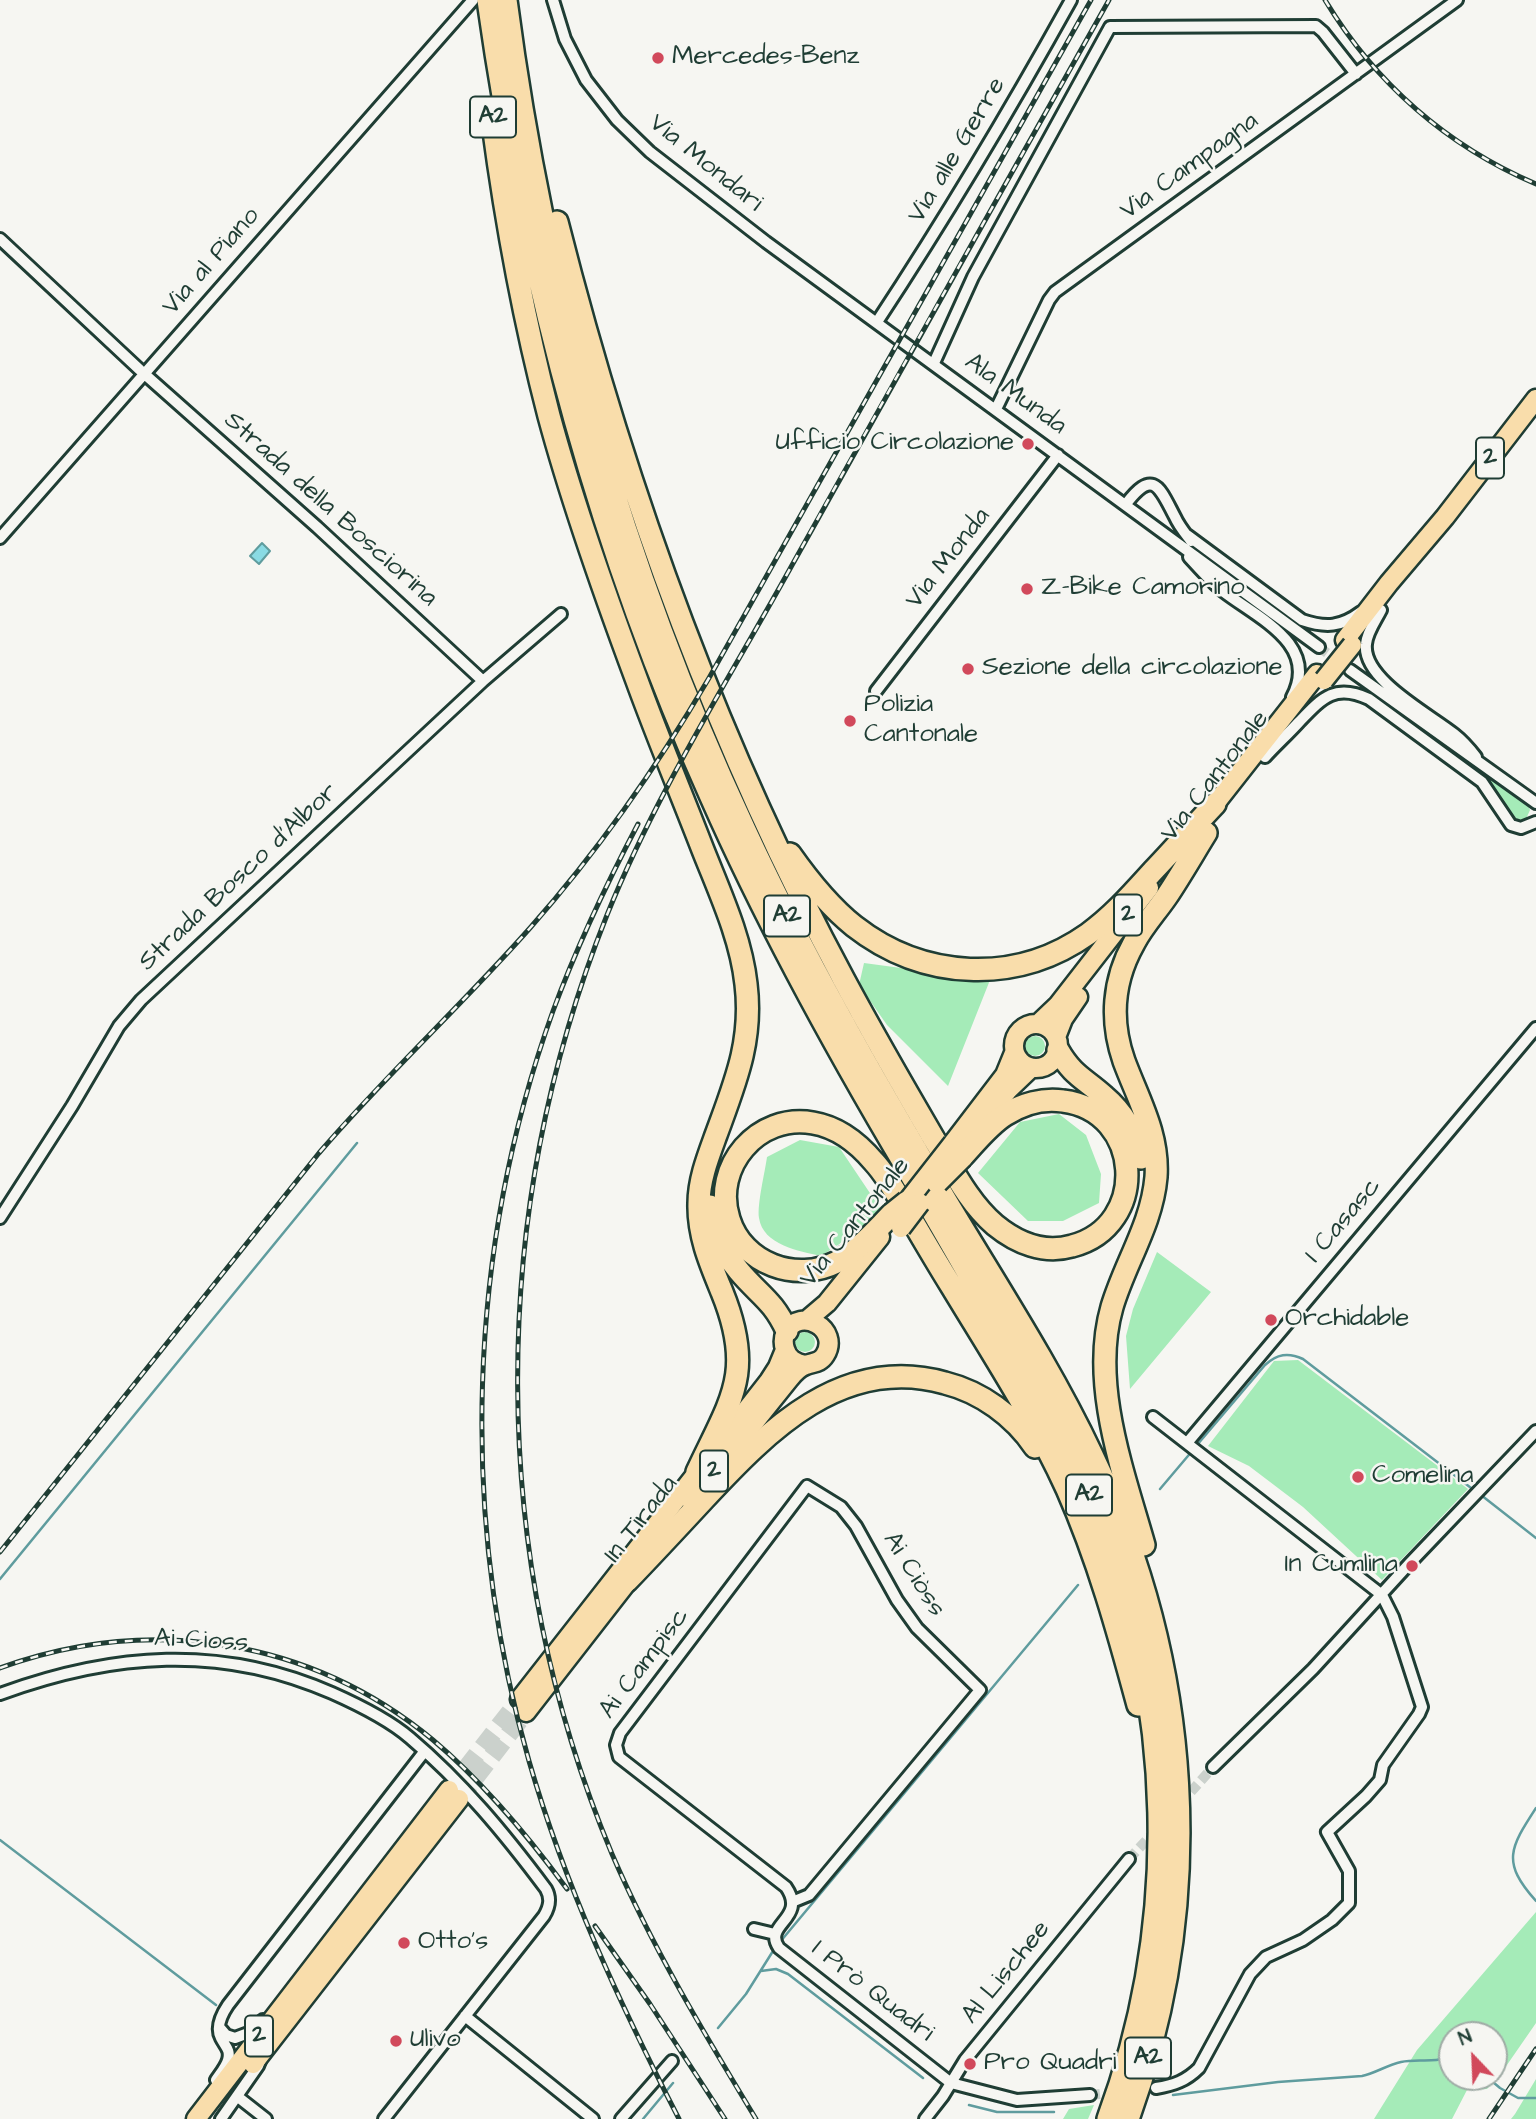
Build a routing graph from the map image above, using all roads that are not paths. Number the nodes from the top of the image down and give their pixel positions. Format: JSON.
{"nodes":[{"id":1,"x":473,"y":0,"type":"edge"},
{"id":2,"x":482,"y":0,"type":"edge"},
{"id":3,"x":488,"y":0,"type":"edge"},
{"id":4,"x":506,"y":0,"type":"edge"},
{"id":5,"x":514,"y":0,"type":"edge"},
{"id":6,"x":553,"y":0,"type":"edge"},
{"id":7,"x":1071,"y":0,"type":"edge"},
{"id":8,"x":1457,"y":0,"type":"edge"},
{"id":9,"x":1356,"y":74,"type":"junction"},
{"id":10,"x":1,"y":242,"type":"edge"},
{"id":11,"x":877,"y":322,"type":"junction"},
{"id":12,"x":933,"y":363,"type":"junction"},
{"id":13,"x":145,"y":374,"type":"junction"},
{"id":14,"x":1536,"y":399,"type":"edge"},
{"id":15,"x":996,"y":409,"type":"junction"},
{"id":16,"x":1058,"y":455,"type":"junction"},
{"id":17,"x":1126,"y":504,"type":"junction"},
{"id":18,"x":1187,"y":536,"type":"junction"},
{"id":19,"x":0,"y":538,"type":"edge"},
{"id":20,"x":1176,"y":542,"type":"junction"},
{"id":21,"x":1213,"y":568,"type":"junction"},
{"id":22,"x":1378,"y":606,"type":"junction"},
{"id":23,"x":561,"y":614,"type":"dead end"},
{"id":24,"x":1320,"y":647,"type":"tunnel mouth"},
{"id":25,"x":1350,"y":670,"type":"tunnel mouth"},
{"id":26,"x":483,"y":681,"type":"junction"},
{"id":27,"x":876,"y":691,"type":"dead end"},
{"id":28,"x":1463,"y":753,"type":"junction"},
{"id":29,"x":1260,"y":754,"type":"junction"},
{"id":30,"x":1478,"y":760,"type":"junction"},
{"id":31,"x":745,"y":775,"type":"junction"},
{"id":32,"x":1482,"y":782,"type":"junction"},
{"id":33,"x":1215,"y":804,"type":"junction"},
{"id":34,"x":1534,"y":812,"type":"edge"},
{"id":35,"x":1206,"y":833,"type":"junction"},
{"id":36,"x":1038,"y":1024,"type":"junction"},
{"id":37,"x":1536,"y":1028,"type":"edge"},
{"id":38,"x":1057,"y":1043,"type":"junction"},
{"id":39,"x":1014,"y":1053,"type":"junction"},
{"id":40,"x":1031,"y":1068,"type":"junction"},
{"id":41,"x":710,"y":1151,"type":"junction"},
{"id":42,"x":958,"y":1151,"type":"junction"},
{"id":43,"x":937,"y":1182,"type":"joint"},
{"id":44,"x":899,"y":1215,"type":"junction"},
{"id":45,"x":0,"y":1219,"type":"edge"},
{"id":46,"x":1124,"y":1273,"type":"junction"},
{"id":47,"x":807,"y":1320,"type":"junction"},
{"id":48,"x":827,"y":1333,"type":"junction"},
{"id":49,"x":786,"y":1341,"type":"junction"},
{"id":50,"x":805,"y":1365,"type":"junction"},
{"id":51,"x":1153,"y":1417,"type":"dead end"},
{"id":52,"x":1536,"y":1431,"type":"edge"},
{"id":53,"x":1192,"y":1447,"type":"junction"},
{"id":54,"x":696,"y":1472,"type":"junction"},
{"id":55,"x":807,"y":1486,"type":"joint"},
{"id":56,"x":1074,"y":1507,"type":"junction"},
{"id":57,"x":628,"y":1581,"type":"junction"},
{"id":58,"x":1382,"y":1595,"type":"junction"},
{"id":59,"x":0,"y":1695,"type":"edge"},
{"id":60,"x":424,"y":1752,"type":"junction"},
{"id":61,"x":1213,"y":1767,"type":"tunnel mouth"},
{"id":62,"x":1168,"y":1785,"type":"junction"},
{"id":63,"x":1129,"y":1860,"type":"tunnel mouth"},
{"id":64,"x":792,"y":1902,"type":"junction"},
{"id":65,"x":754,"y":1929,"type":"dead end"},
{"id":66,"x":775,"y":1934,"type":"junction"},
{"id":67,"x":293,"y":1991,"type":"junction"},
{"id":68,"x":465,"y":2017,"type":"junction"},
{"id":69,"x":220,"y":2028,"type":"junction"},
{"id":70,"x":251,"y":2032,"type":"junction"},
{"id":71,"x":672,"y":2061,"type":"dead end"},
{"id":72,"x":231,"y":2082,"type":"junction"},
{"id":73,"x":951,"y":2083,"type":"junction"},
{"id":74,"x":1156,"y":2088,"type":"dead end"},
{"id":75,"x":1090,"y":2095,"type":"tunnel mouth"},
{"id":76,"x":186,"y":2119,"type":"edge"},
{"id":77,"x":196,"y":2119,"type":"edge"},
{"id":78,"x":210,"y":2119,"type":"edge"},
{"id":79,"x":221,"y":2119,"type":"edge"},
{"id":80,"x":266,"y":2119,"type":"edge"},
{"id":81,"x":384,"y":2119,"type":"edge"},
{"id":82,"x":593,"y":2119,"type":"edge"},
{"id":83,"x":621,"y":2119,"type":"edge"},
{"id":84,"x":925,"y":2119,"type":"edge"},
{"id":85,"x":1108,"y":2119,"type":"edge"},
{"id":86,"x":1128,"y":2119,"type":"edge"}],
"edges":[{"from":1,"to":13,"type":"street","name":"Via al Piano"},
{"from":2,"to":41,"type":"highway","number":"A2"},
{"from":3,"to":62,"type":"highway","number":"A2"},
{"from":4,"to":62,"type":"highway","number":"A2"},
{"from":5,"to":31,"type":"highway","number":"A2"},
{"from":6,"to":11,"type":"street","name":"Via Mondari"},
{"from":7,"to":11,"type":"street","name":"Via alle Gerre"},
{"from":8,"to":9,"type":"street","name":"Via Campagna"},
{"from":9,"to":12,"type":"street"},
{"from":9,"to":15,"type":"street","name":"Via Campagna"},
{"from":10,"to":13,"type":"street","name":"Strada della Bosciorina"},
{"from":11,"to":12,"type":"street","name":"Ala Munda"},
{"from":12,"to":15,"type":"street","name":"Ala Munda"},
{"from":13,"to":19,"type":"street","name":"Via al Piano"},
{"from":13,"to":26,"type":"street","name":"Strada della Bosciorina"},
{"from":14,"to":22,"type":"main road","name":"Via Cantonale","number":"2"},
{"from":15,"to":16,"type":"street","name":"Ala Munda"},
{"from":16,"to":17,"type":"street","name":"Ala Munda"},
{"from":16,"to":27,"type":"street","name":"Via Monda"},
{"from":17,"to":18,"type":"street","name":"Ala Munda"},
{"from":17,"to":20,"type":"street","name":"Ala Munda"},
{"from":18,"to":21,"type":"street","name":"Ala Munda"},
{"from":18,"to":22,"type":"street","name":"Ala Munda"},
{"from":20,"to":21,"type":"street","name":"Ala Munda"},
{"from":20,"to":29,"type":"street","name":"Ala Munda"},
{"from":21,"to":24,"type":"street","name":"Ala Munda"},
{"from":22,"to":29,"type":"main road","name":"Via Cantonale","number":"2"},
{"from":22,"to":30,"type":"street"},
{"from":23,"to":26,"type":"street","name":"Strada Bosco d'Albor"},
{"from":25,"to":28,"type":"street"},
{"from":26,"to":45,"type":"street","name":"Strada Bosco d'Albor"},
{"from":28,"to":30,"type":"street"},
{"from":28,"to":32,"type":"street"},
{"from":29,"to":32,"type":"street"},
{"from":29,"to":33,"type":"main road","name":"Via Cantonale","number":"2"},
{"from":29,"to":35,"type":"main road","name":"Via Cantonale","number":"2"},
{"from":30,"to":34,"type":"street"},
{"from":31,"to":33,"type":"highway","number":"A2"},
{"from":31,"to":42,"type":"highway","number":"A2"},
{"from":32,"to":34,"type":"street"},
{"from":33,"to":36,"type":"main road","name":"Via Cantonale","number":"2"},
{"from":35,"to":38,"type":"main road","name":"Via Cantonale","number":"2"},
{"from":35,"to":46,"type":"highway","number":"A2"},
{"from":36,"to":38,"type":"main road"},
{"from":36,"to":39,"type":"main road"},
{"from":37,"to":53,"type":"street","name":"I Casasc"},
{"from":38,"to":40,"type":"main road"},
{"from":38,"to":46,"type":"highway","number":"A2"},
{"from":39,"to":40,"type":"main road"},
{"from":39,"to":42,"type":"main road","name":"Via Cantonale"},
{"from":40,"to":42,"type":"main road","name":"Via Cantonale"},
{"from":41,"to":49,"type":"highway","number":"A2"},
{"from":41,"to":54,"type":"highway","number":"A2"},
{"from":42,"to":43,"type":"highway","number":"A2","bridge":true},
{"from":42,"to":44,"type":"main road","name":"Via Cantonale","bridge":true},
{"from":43,"to":44,"type":"main road","name":"Via Cantonale","bridge":true},
{"from":44,"to":47,"type":"main road","name":"Via Cantonale"},
{"from":44,"to":48,"type":"main road","name":"Via Cantonale"},
{"from":44,"to":56,"type":"highway","number":"A2"},
{"from":46,"to":62,"type":"highway","number":"A2"},
{"from":47,"to":48,"type":"main road"},
{"from":47,"to":49,"type":"main road"},
{"from":48,"to":50,"type":"main road"},
{"from":49,"to":50,"type":"main road"},
{"from":49,"to":54,"type":"main road","number":"2"},
{"from":50,"to":57,"type":"main road","name":"In Tirada","number":"2"},
{"from":51,"to":53,"type":"street"},
{"from":52,"to":58,"type":"street"},
{"from":53,"to":58,"type":"street"},
{"from":54,"to":57,"type":"main road","name":"In Tirada","number":"2"},
{"from":55,"to":64,"type":"street","name":"Ai Ciòss"},
{"from":55,"to":64,"type":"street","name":"Ai Campisc"},
{"from":56,"to":57,"type":"highway","number":"A2"},
{"from":56,"to":62,"type":"highway","number":"A2"},
{"from":58,"to":61,"type":"street"},
{"from":58,"to":74,"type":"street"},
{"from":59,"to":60,"type":"street","name":"Ai Cioss"},
{"from":60,"to":68,"type":"street","name":"Ai Cioss"},
{"from":60,"to":69,"type":"street"},
{"from":62,"to":85,"type":"highway","number":"A2"},
{"from":62,"to":86,"type":"highway","number":"A2"},
{"from":63,"to":73,"type":"street","name":"Al Lischee"},
{"from":64,"to":66,"type":"street"},
{"from":65,"to":66,"type":"street"},
{"from":66,"to":73,"type":"street","name":"I Prò Quadri"},
{"from":67,"to":70,"type":"street"},
{"from":67,"to":72,"type":"main road","number":"2"},
{"from":67,"to":72,"type":"main road","number":"2"},
{"from":68,"to":81,"type":"street"},
{"from":68,"to":82,"type":"street"},
{"from":69,"to":70,"type":"street"},
{"from":69,"to":72,"type":"street"},
{"from":70,"to":72,"type":"street"},
{"from":71,"to":83,"type":"street"},
{"from":72,"to":76,"type":"street"},
{"from":72,"to":77,"type":"main road","number":"2"},
{"from":72,"to":78,"type":"main road","number":"2"},
{"from":72,"to":79,"type":"street"},
{"from":72,"to":80,"type":"street"},
{"from":73,"to":75,"type":"street"},
{"from":73,"to":84,"type":"street","name":"Al Lischee"}]}
